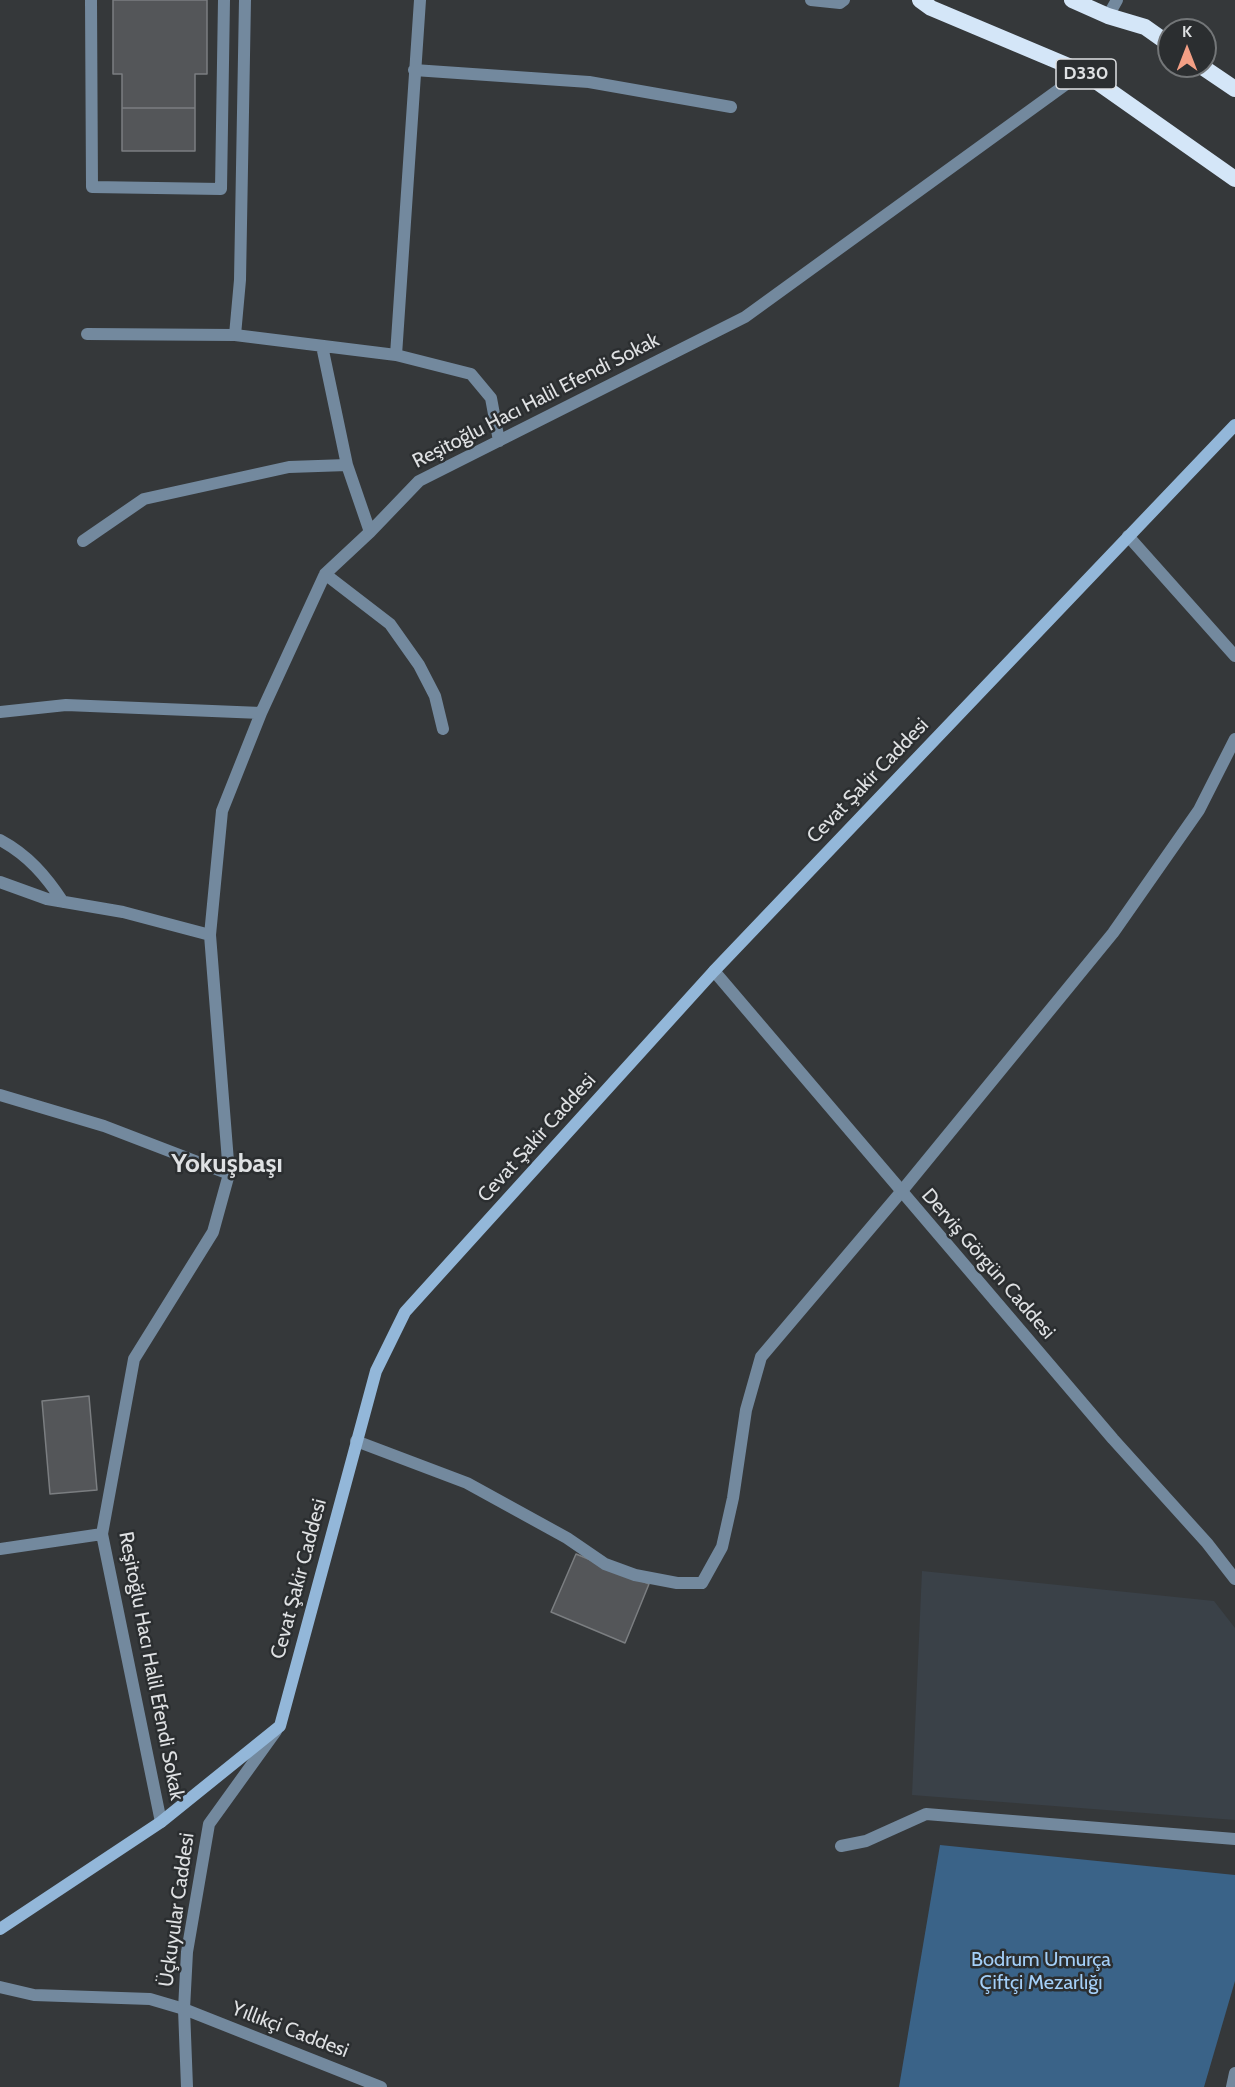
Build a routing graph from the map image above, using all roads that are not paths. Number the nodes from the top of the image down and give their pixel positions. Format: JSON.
{"nodes":[{"id":1,"x":91,"y":0,"type":"edge"},
{"id":2,"x":224,"y":0,"type":"edge"},
{"id":3,"x":245,"y":0,"type":"edge"},
{"id":4,"x":420,"y":0,"type":"edge"},
{"id":5,"x":811,"y":0,"type":"edge"},
{"id":6,"x":844,"y":0,"type":"edge"},
{"id":7,"x":920,"y":0,"type":"edge"},
{"id":8,"x":1072,"y":0,"type":"edge"},
{"id":9,"x":1117,"y":0,"type":"edge"},
{"id":10,"x":1108,"y":15,"type":"junction"},
{"id":11,"x":1157,"y":36,"type":"edge"},
{"id":12,"x":414,"y":70,"type":"junction"},
{"id":13,"x":1083,"y":72,"type":"junction"},
{"id":14,"x":1217,"y":77,"type":"edge"},
{"id":15,"x":1235,"y":89,"type":"edge"},
{"id":16,"x":731,"y":107,"type":"dead end"},
{"id":17,"x":1235,"y":179,"type":"edge"},
{"id":18,"x":87,"y":334,"type":"dead end"},
{"id":19,"x":235,"y":335,"type":"junction"},
{"id":20,"x":322,"y":346,"type":"junction"},
{"id":21,"x":396,"y":355,"type":"junction"},
{"id":22,"x":1235,"y":425,"type":"edge"},
{"id":23,"x":499,"y":441,"type":"junction"},
{"id":24,"x":347,"y":465,"type":"junction"},
{"id":25,"x":370,"y":532,"type":"junction"},
{"id":26,"x":1128,"y":536,"type":"junction"},
{"id":27,"x":83,"y":541,"type":"dead end"},
{"id":28,"x":325,"y":574,"type":"junction"},
{"id":29,"x":1235,"y":656,"type":"edge"},
{"id":30,"x":0,"y":712,"type":"edge"},
{"id":31,"x":261,"y":713,"type":"junction"},
{"id":32,"x":443,"y":729,"type":"dead end"},
{"id":33,"x":1235,"y":739,"type":"edge"},
{"id":34,"x":0,"y":840,"type":"edge"},
{"id":35,"x":0,"y":882,"type":"edge"},
{"id":36,"x":63,"y":902,"type":"junction"},
{"id":37,"x":210,"y":935,"type":"junction"},
{"id":38,"x":714,"y":971,"type":"junction"},
{"id":39,"x":0,"y":1095,"type":"edge"},
{"id":40,"x":229,"y":1174,"type":"junction"},
{"id":41,"x":901,"y":1192,"type":"junction"},
{"id":42,"x":356,"y":1441,"type":"junction"},
{"id":43,"x":102,"y":1534,"type":"junction"},
{"id":44,"x":0,"y":1549,"type":"edge"},
{"id":45,"x":1235,"y":1579,"type":"edge"},
{"id":46,"x":280,"y":1726,"type":"junction"},
{"id":47,"x":161,"y":1822,"type":"junction"},
{"id":48,"x":1235,"y":1839,"type":"edge"},
{"id":49,"x":841,"y":1846,"type":"dead end"},
{"id":50,"x":0,"y":1929,"type":"edge"},
{"id":51,"x":0,"y":1987,"type":"edge"},
{"id":52,"x":184,"y":2009,"type":"junction"},
{"id":53,"x":1235,"y":2073,"type":"edge"},
{"id":54,"x":187,"y":2087,"type":"edge"},
{"id":55,"x":381,"y":2087,"type":"edge"},
{"id":56,"x":1232,"y":2087,"type":"edge"}],
"edges":[{"from":1,"to":2,"type":"street"},
{"from":3,"to":19,"type":"street"},
{"from":4,"to":12,"type":"street"},
{"from":5,"to":6,"type":"street"},
{"from":7,"to":13,"type":"highway","number":"D330"},
{"from":8,"to":10,"type":"highway"},
{"from":9,"to":10,"type":"street"},
{"from":10,"to":11,"type":"highway"},
{"from":12,"to":16,"type":"street"},
{"from":12,"to":21,"type":"street"},
{"from":13,"to":17,"type":"highway","number":"D330"},
{"from":13,"to":23,"type":"street","name":"Reşitoğlu Hacı Halil Efendi Sokak"},
{"from":14,"to":15,"type":"highway"},
{"from":18,"to":19,"type":"street"},
{"from":19,"to":20,"type":"street"},
{"from":20,"to":21,"type":"street"},
{"from":20,"to":24,"type":"street"},
{"from":21,"to":23,"type":"street"},
{"from":22,"to":26,"type":"main road","name":"Cevat Şakir Caddesi"},
{"from":23,"to":25,"type":"street","name":"Reşitoğlu Hacı Halil Efendi Sokak"},
{"from":24,"to":25,"type":"street"},
{"from":24,"to":27,"type":"street"},
{"from":25,"to":28,"type":"street","name":"Reşitoğlu Hacı Halil Efendi Sokak"},
{"from":26,"to":29,"type":"street"},
{"from":26,"to":38,"type":"main road","name":"Cevat Şakir Caddesi"},
{"from":28,"to":31,"type":"street","name":"Reşitoğlu Hacı Halil Efendi Sokak"},
{"from":28,"to":32,"type":"street"},
{"from":30,"to":31,"type":"street"},
{"from":31,"to":37,"type":"street","name":"Reşitoğlu Hacı Halil Efendi Sokak"},
{"from":33,"to":41,"type":"street"},
{"from":34,"to":36,"type":"street"},
{"from":35,"to":36,"type":"street"},
{"from":36,"to":37,"type":"street"},
{"from":37,"to":40,"type":"street","name":"Reşitoğlu Hacı Halil Efendi Sokak"},
{"from":38,"to":41,"type":"street","name":"Derviş Görgün Caddesi"},
{"from":38,"to":42,"type":"main road","name":"Cevat Şakir Caddesi"},
{"from":39,"to":40,"type":"street"},
{"from":40,"to":43,"type":"street","name":"Reşitoğlu Hacı Halil Efendi Sokak"},
{"from":41,"to":42,"type":"street"},
{"from":41,"to":45,"type":"street","name":"Derviş Görgün Caddesi"},
{"from":42,"to":46,"type":"main road","name":"Cevat Şakir Caddesi"},
{"from":43,"to":44,"type":"street"},
{"from":43,"to":47,"type":"street","name":"Reşitoğlu Hacı Halil Efendi Sokak"},
{"from":46,"to":47,"type":"main road"},
{"from":46,"to":52,"type":"street","name":"Üçkuyular Caddesi"},
{"from":47,"to":50,"type":"main road"},
{"from":48,"to":49,"type":"street"},
{"from":51,"to":52,"type":"street","name":"Yıllıkçi Caddesi"},
{"from":52,"to":54,"type":"street","name":"Üçkuyular Caddesi"},
{"from":52,"to":55,"type":"street","name":"Yıllıkçi Caddesi"},
{"from":53,"to":56,"type":"street"}]}
